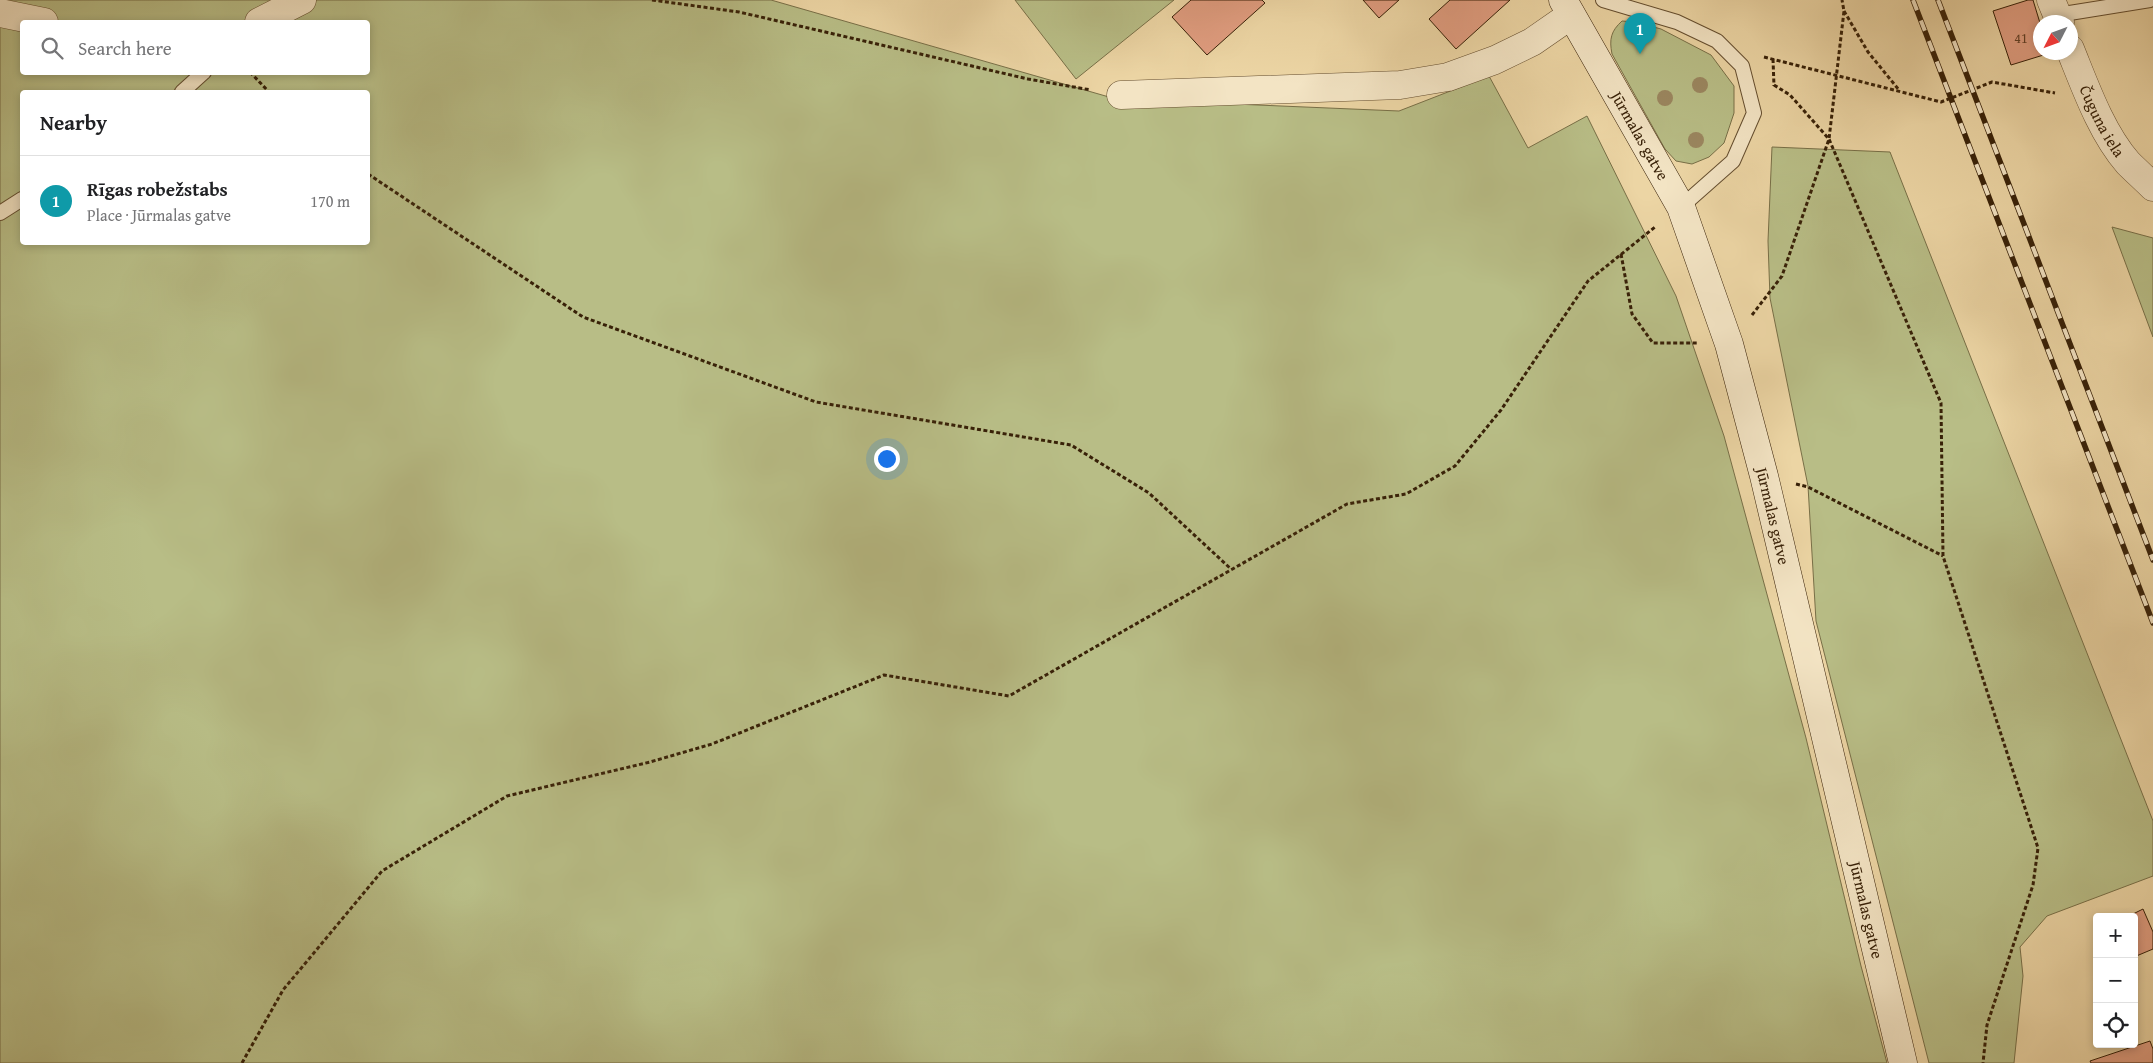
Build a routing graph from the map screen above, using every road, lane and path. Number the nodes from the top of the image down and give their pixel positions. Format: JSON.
{"nodes":[{"id":1,"x":302,"y":0,"type":"edge"},
{"id":2,"x":652,"y":0,"type":"edge"},
{"id":3,"x":1603,"y":0,"type":"edge"},
{"id":4,"x":1842,"y":0,"type":"edge"},
{"id":5,"x":2150,"y":0,"type":"edge"},
{"id":6,"x":1567,"y":8,"type":"edge"},
{"id":7,"x":1844,"y":11,"type":"junction"},
{"id":8,"x":2056,"y":12,"type":"edge"},
{"id":9,"x":0,"y":13,"type":"edge"},
{"id":10,"x":34,"y":20,"type":"edge"},
{"id":11,"x":263,"y":20,"type":"edge"},
{"id":12,"x":1773,"y":59,"type":"junction"},
{"id":13,"x":2074,"y":60,"type":"edge"},
{"id":14,"x":1742,"y":66,"type":"junction"},
{"id":15,"x":1835,"y":74,"type":"junction"},
{"id":16,"x":201,"y":75,"type":"edge"},
{"id":17,"x":253,"y":75,"type":"edge"},
{"id":18,"x":1774,"y":85,"type":"junction"},
{"id":19,"x":184,"y":90,"type":"edge"},
{"id":20,"x":267,"y":90,"type":"edge"},
{"id":21,"x":1774,"y":91,"type":"dead end"},
{"id":22,"x":1899,"y":91,"type":"junction"},
{"id":23,"x":1121,"y":95,"type":"joint"},
{"id":24,"x":2090,"y":98,"type":"junction"},
{"id":25,"x":1829,"y":139,"type":"junction"},
{"id":26,"x":370,"y":175,"type":"edge"},
{"id":27,"x":2153,"y":187,"type":"edge"},
{"id":28,"x":20,"y":200,"type":"edge"},
{"id":29,"x":1681,"y":207,"type":"junction"},
{"id":30,"x":0,"y":213,"type":"edge"},
{"id":31,"x":1621,"y":254,"type":"junction"},
{"id":32,"x":1729,"y":344,"type":"junction"},
{"id":33,"x":1764,"y":476,"type":"junction"},
{"id":34,"x":1943,"y":556,"type":"junction"},
{"id":35,"x":1231,"y":569,"type":"junction"},
{"id":36,"x":242,"y":1063,"type":"edge"},
{"id":37,"x":1903,"y":1063,"type":"edge"},
{"id":38,"x":1984,"y":1063,"type":"edge"}],
"edges":[{"from":1,"to":11,"type":"main road"},
{"from":2,"to":23,"type":"path"},
{"from":3,"to":14,"type":"lane"},
{"from":4,"to":7,"type":"path"},
{"from":5,"to":8,"type":"lane"},
{"from":6,"to":23,"type":"main road"},
{"from":6,"to":29,"type":"main road","name":"Jūrmalas gatve"},
{"from":7,"to":15,"type":"path"},
{"from":7,"to":22,"type":"path"},
{"from":9,"to":10,"type":"main road"},
{"from":12,"to":14,"type":"path"},
{"from":12,"to":15,"type":"path"},
{"from":12,"to":18,"type":"path"},
{"from":13,"to":24,"type":"main road","name":"Čuguna iela"},
{"from":14,"to":29,"type":"lane"},
{"from":15,"to":22,"type":"path"},
{"from":15,"to":25,"type":"path"},
{"from":16,"to":19,"type":"lane"},
{"from":17,"to":20,"type":"path"},
{"from":18,"to":21,"type":"path"},
{"from":18,"to":25,"type":"path"},
{"from":22,"to":24,"type":"path"},
{"from":24,"to":27,"type":"main road","name":"Čuguna iela"},
{"from":25,"to":32,"type":"path"},
{"from":25,"to":34,"type":"path"},
{"from":26,"to":35,"type":"path"},
{"from":28,"to":30,"type":"lane"},
{"from":29,"to":31,"type":"path"},
{"from":29,"to":32,"type":"main road","name":"Jūrmalas gatve"},
{"from":31,"to":32,"type":"path"},
{"from":31,"to":35,"type":"path"},
{"from":32,"to":33,"type":"main road","name":"Jūrmalas gatve"},
{"from":33,"to":34,"type":"path"},
{"from":33,"to":37,"type":"main road","name":"Jūrmalas gatve"},
{"from":34,"to":38,"type":"path"},
{"from":35,"to":36,"type":"path"}]}
